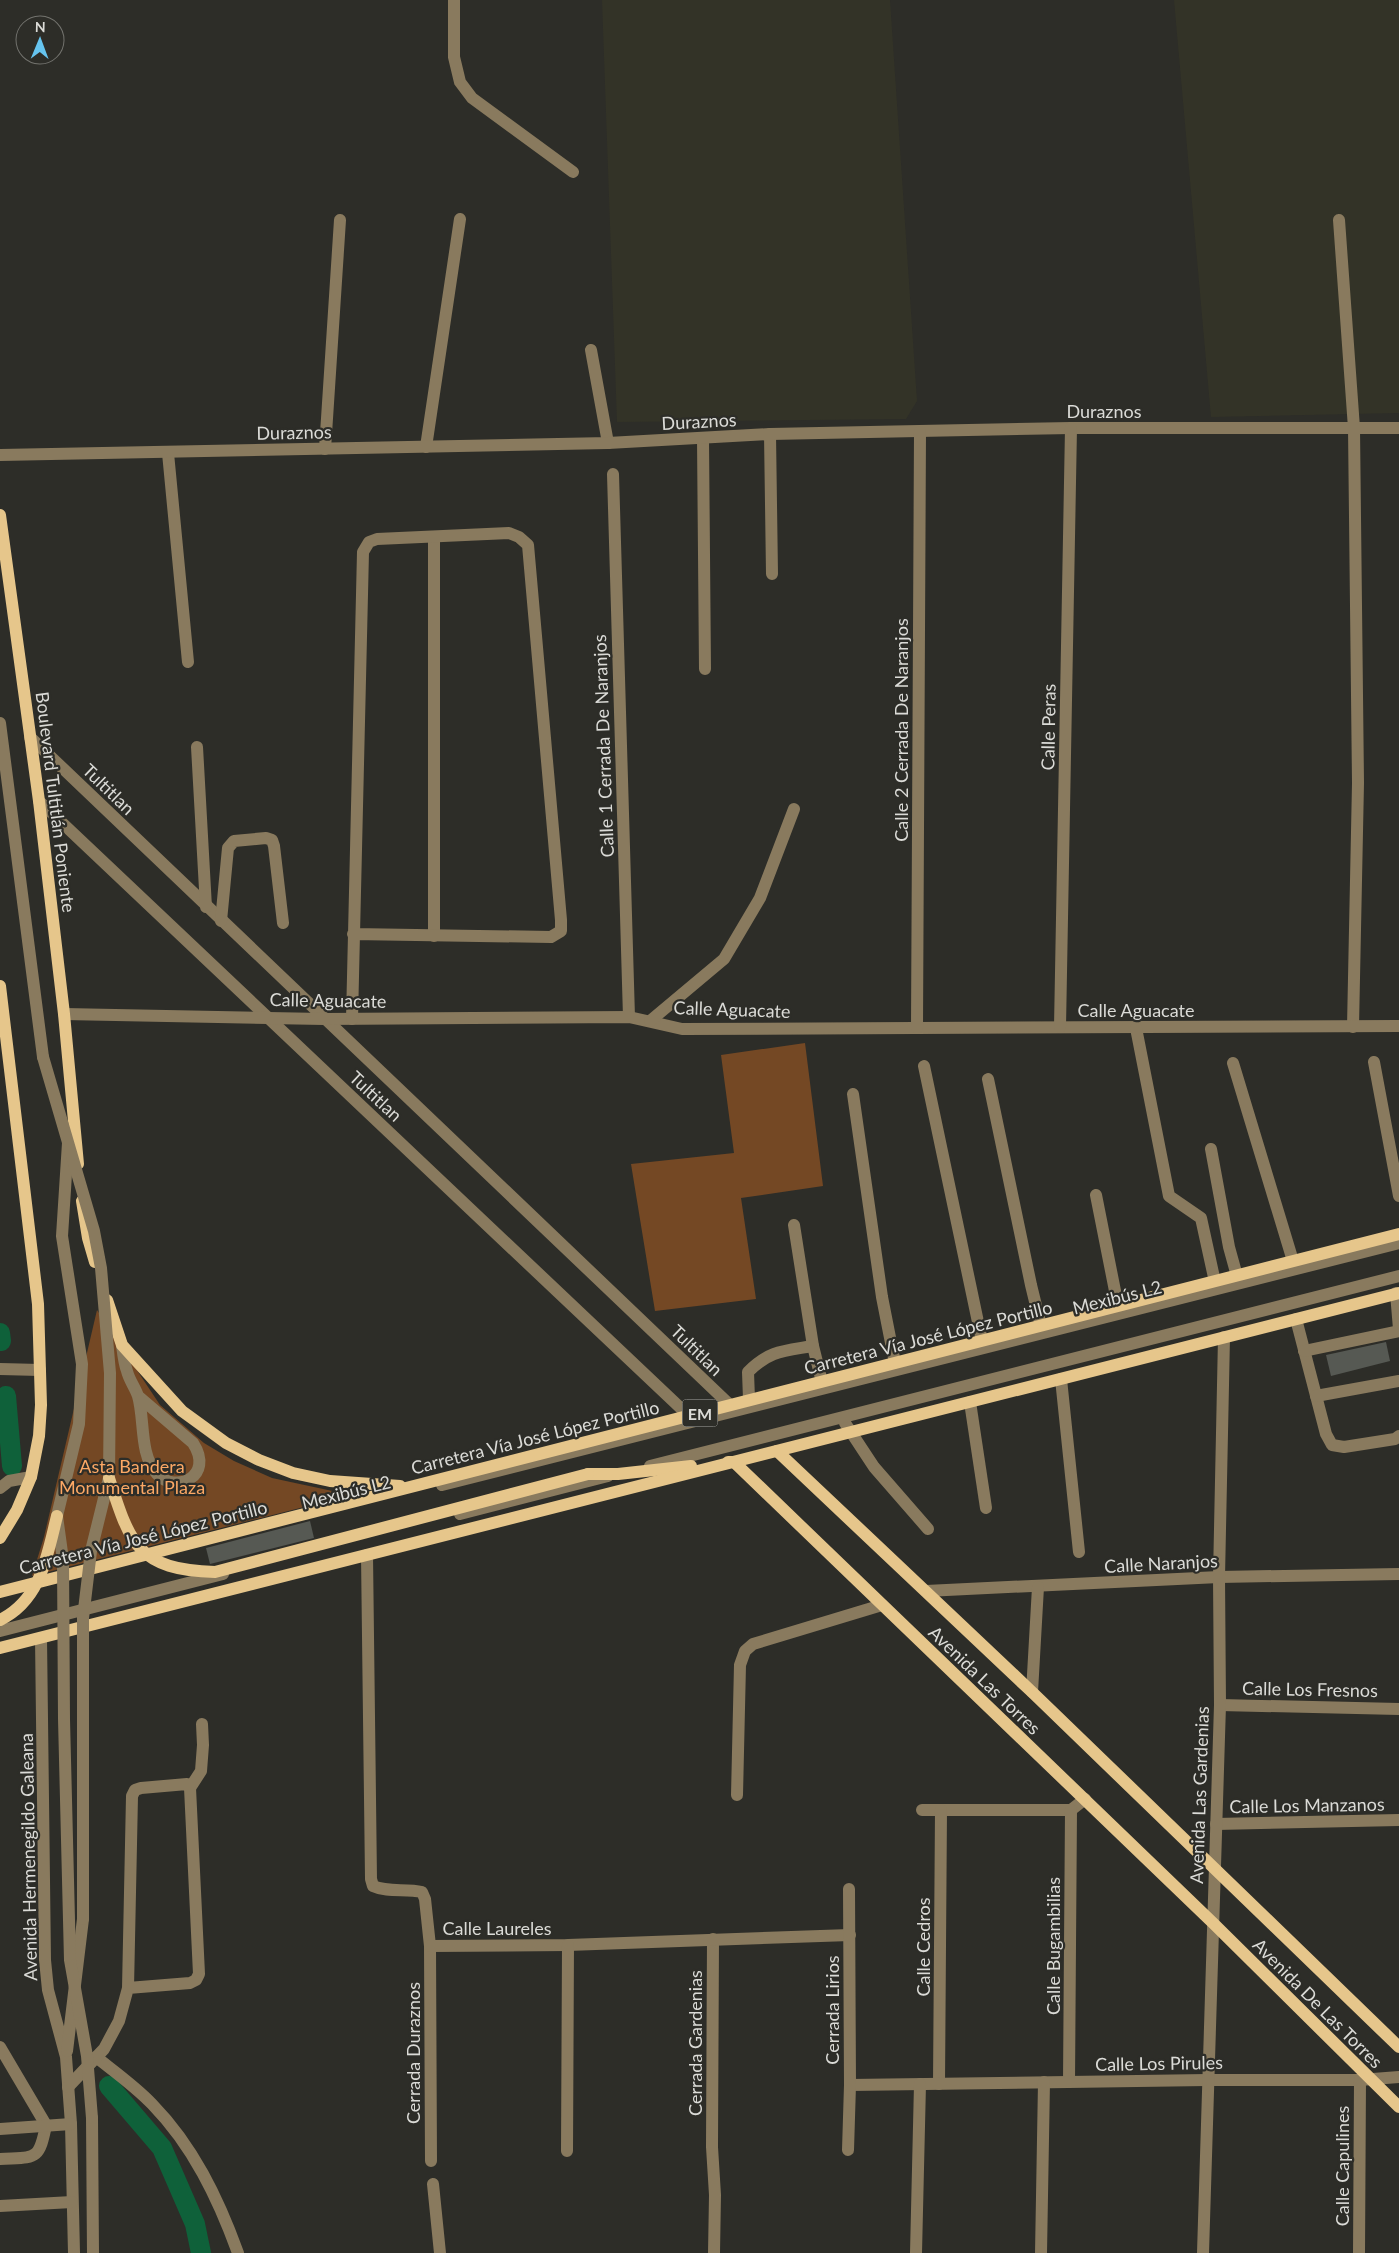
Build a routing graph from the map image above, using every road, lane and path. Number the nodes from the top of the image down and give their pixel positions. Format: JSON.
{"nodes":[{"id":1,"x":454,"y":0,"type":"edge"},
{"id":2,"x":573,"y":172,"type":"dead end"},
{"id":3,"x":460,"y":219,"type":"dead end"},
{"id":4,"x":340,"y":220,"type":"dead end"},
{"id":5,"x":1339,"y":220,"type":"dead end"},
{"id":6,"x":591,"y":350,"type":"dead end"},
{"id":7,"x":1071,"y":428,"type":"junction"},
{"id":8,"x":1354,"y":428,"type":"junction"},
{"id":9,"x":1399,"y":428,"type":"edge"},
{"id":10,"x":920,"y":432,"type":"junction"},
{"id":11,"x":770,"y":434,"type":"junction"},
{"id":12,"x":703,"y":439,"type":"junction"},
{"id":13,"x":608,"y":443,"type":"junction"},
{"id":14,"x":426,"y":446,"type":"junction"},
{"id":15,"x":325,"y":449,"type":"junction"},
{"id":16,"x":168,"y":453,"type":"junction"},
{"id":17,"x":0,"y":455,"type":"edge"},
{"id":18,"x":613,"y":474,"type":"dead end"},
{"id":19,"x":0,"y":515,"type":"edge"},
{"id":20,"x":434,"y":537,"type":"junction"},
{"id":21,"x":772,"y":574,"type":"dead end"},
{"id":22,"x":188,"y":662,"type":"dead end"},
{"id":23,"x":705,"y":669,"type":"dead end"},
{"id":24,"x":0,"y":723,"type":"edge"},
{"id":25,"x":30,"y":738,"type":"junction"},
{"id":26,"x":197,"y":747,"type":"dead end"},
{"id":27,"x":39,"y":801,"type":"junction"},
{"id":28,"x":794,"y":809,"type":"dead end"},
{"id":29,"x":206,"y":907,"type":"junction"},
{"id":30,"x":221,"y":921,"type":"junction"},
{"id":31,"x":283,"y":923,"type":"dead end"},
{"id":32,"x":353,"y":934,"type":"junction"},
{"id":33,"x":434,"y":936,"type":"junction"},
{"id":34,"x":0,"y":986,"type":"edge"},
{"id":35,"x":64,"y":1014,"type":"junction"},
{"id":36,"x":267,"y":1016,"type":"junction"},
{"id":37,"x":629,"y":1017,"type":"junction"},
{"id":38,"x":324,"y":1019,"type":"junction"},
{"id":39,"x":352,"y":1019,"type":"junction"},
{"id":40,"x":650,"y":1022,"type":"junction"},
{"id":41,"x":1399,"y":1026,"type":"edge"},
{"id":42,"x":1060,"y":1027,"type":"junction"},
{"id":43,"x":1353,"y":1027,"type":"junction"},
{"id":44,"x":917,"y":1028,"type":"junction"},
{"id":45,"x":1136,"y":1028,"type":"junction"},
{"id":46,"x":1233,"y":1062,"type":"dead end"},
{"id":47,"x":1374,"y":1062,"type":"dead end"},
{"id":48,"x":924,"y":1066,"type":"dead end"},
{"id":49,"x":988,"y":1079,"type":"dead end"},
{"id":50,"x":71,"y":1094,"type":"junction"},
{"id":51,"x":853,"y":1094,"type":"dead end"},
{"id":52,"x":1211,"y":1149,"type":"dead end"},
{"id":53,"x":1096,"y":1195,"type":"dead end"},
{"id":54,"x":1399,"y":1196,"type":"edge"},
{"id":55,"x":794,"y":1225,"type":"dead end"},
{"id":56,"x":1399,"y":1234,"type":"edge"},
{"id":57,"x":1399,"y":1243,"type":"edge"},
{"id":58,"x":1293,"y":1261,"type":"junction"},
{"id":59,"x":1238,"y":1276,"type":"junction"},
{"id":60,"x":1399,"y":1276,"type":"edge"},
{"id":61,"x":1215,"y":1282,"type":"junction"},
{"id":62,"x":1398,"y":1293,"type":"edge"},
{"id":63,"x":1118,"y":1306,"type":"junction"},
{"id":64,"x":1296,"y":1319,"type":"junction"},
{"id":65,"x":1042,"y":1326,"type":"junction"},
{"id":66,"x":1399,"y":1330,"type":"edge"},
{"id":67,"x":1224,"y":1337,"type":"junction"},
{"id":68,"x":982,"y":1341,"type":"junction"},
{"id":69,"x":122,"y":1345,"type":"junction"},
{"id":70,"x":813,"y":1346,"type":"junction"},
{"id":71,"x":1304,"y":1351,"type":"junction"},
{"id":72,"x":895,"y":1363,"type":"junction"},
{"id":73,"x":0,"y":1369,"type":"edge"},
{"id":74,"x":40,"y":1370,"type":"junction"},
{"id":75,"x":1061,"y":1379,"type":"junction"},
{"id":76,"x":1399,"y":1381,"type":"edge"},
{"id":77,"x":822,"y":1382,"type":"junction"},
{"id":78,"x":138,"y":1396,"type":"junction"},
{"id":79,"x":1316,"y":1396,"type":"junction"},
{"id":80,"x":749,"y":1399,"type":"junction"},
{"id":81,"x":970,"y":1402,"type":"junction"},
{"id":82,"x":730,"y":1405,"type":"junction"},
{"id":83,"x":689,"y":1416,"type":"junction"},
{"id":84,"x":843,"y":1418,"type":"junction"},
{"id":85,"x":851,"y":1432,"type":"junction"},
{"id":86,"x":1399,"y":1436,"type":"edge"},
{"id":87,"x":777,"y":1451,"type":"junction"},
{"id":88,"x":734,"y":1462,"type":"junction"},
{"id":89,"x":618,"y":1474,"type":"junction"},
{"id":90,"x":31,"y":1477,"type":"junction"},
{"id":91,"x":109,"y":1478,"type":"junction"},
{"id":92,"x":412,"y":1486,"type":"junction"},
{"id":93,"x":0,"y":1488,"type":"edge"},
{"id":94,"x":986,"y":1508,"type":"dead end"},
{"id":95,"x":57,"y":1516,"type":"junction"},
{"id":96,"x":928,"y":1529,"type":"dead end"},
{"id":97,"x":0,"y":1538,"type":"edge"},
{"id":98,"x":1079,"y":1552,"type":"dead end"},
{"id":99,"x":367,"y":1555,"type":"junction"},
{"id":100,"x":1399,"y":1574,"type":"edge"},
{"id":101,"x":1219,"y":1577,"type":"junction"},
{"id":102,"x":1038,"y":1586,"type":"junction"},
{"id":103,"x":926,"y":1591,"type":"junction"},
{"id":104,"x":0,"y":1592,"type":"edge"},
{"id":105,"x":0,"y":1598,"type":"edge"},
{"id":106,"x":882,"y":1605,"type":"junction"},
{"id":107,"x":0,"y":1620,"type":"edge"},
{"id":108,"x":0,"y":1630,"type":"edge"},
{"id":109,"x":41,"y":1638,"type":"junction"},
{"id":110,"x":0,"y":1648,"type":"edge"},
{"id":111,"x":1032,"y":1692,"type":"junction"},
{"id":112,"x":1220,"y":1705,"type":"junction"},
{"id":113,"x":1399,"y":1709,"type":"edge"},
{"id":114,"x":202,"y":1724,"type":"dead end"},
{"id":115,"x":190,"y":1788,"type":"junction"},
{"id":116,"x":738,"y":1795,"type":"dead end"},
{"id":117,"x":1084,"y":1799,"type":"junction"},
{"id":118,"x":922,"y":1810,"type":"dead end"},
{"id":119,"x":941,"y":1810,"type":"junction"},
{"id":120,"x":1071,"y":1810,"type":"junction"},
{"id":121,"x":1399,"y":1820,"type":"edge"},
{"id":122,"x":1216,"y":1824,"type":"junction"},
{"id":123,"x":1214,"y":1868,"type":"junction"},
{"id":124,"x":849,"y":1888,"type":"dead end"},
{"id":125,"x":1213,"y":1923,"type":"junction"},
{"id":126,"x":850,"y":1935,"type":"junction"},
{"id":127,"x":712,"y":1939,"type":"junction"},
{"id":128,"x":568,"y":1945,"type":"junction"},
{"id":129,"x":430,"y":1946,"type":"junction"},
{"id":130,"x":128,"y":1988,"type":"junction"},
{"id":131,"x":0,"y":2047,"type":"edge"},
{"id":132,"x":1399,"y":2047,"type":"edge"},
{"id":133,"x":66,"y":2057,"type":"junction"},
{"id":134,"x":96,"y":2057,"type":"junction"},
{"id":135,"x":1399,"y":2077,"type":"edge"},
{"id":136,"x":1207,"y":2080,"type":"junction"},
{"id":137,"x":1365,"y":2080,"type":"junction"},
{"id":138,"x":1044,"y":2082,"type":"junction"},
{"id":139,"x":1069,"y":2082,"type":"junction"},
{"id":140,"x":920,"y":2084,"type":"junction"},
{"id":141,"x":939,"y":2084,"type":"junction"},
{"id":142,"x":850,"y":2085,"type":"junction"},
{"id":143,"x":68,"y":2087,"type":"junction"},
{"id":144,"x":1399,"y":2106,"type":"edge"},
{"id":145,"x":70,"y":2124,"type":"junction"},
{"id":146,"x":46,"y":2125,"type":"junction"},
{"id":147,"x":0,"y":2128,"type":"edge"},
{"id":148,"x":848,"y":2150,"type":"dead end"},
{"id":149,"x":567,"y":2151,"type":"dead end"},
{"id":150,"x":0,"y":2159,"type":"edge"},
{"id":151,"x":431,"y":2161,"type":"dead end"},
{"id":152,"x":433,"y":2184,"type":"dead end"},
{"id":153,"x":72,"y":2202,"type":"junction"},
{"id":154,"x":0,"y":2206,"type":"edge"},
{"id":155,"x":74,"y":2253,"type":"edge"},
{"id":156,"x":93,"y":2253,"type":"edge"},
{"id":157,"x":238,"y":2253,"type":"edge"},
{"id":158,"x":440,"y":2253,"type":"edge"},
{"id":159,"x":714,"y":2253,"type":"edge"},
{"id":160,"x":916,"y":2253,"type":"edge"},
{"id":161,"x":1041,"y":2253,"type":"edge"},
{"id":162,"x":1203,"y":2253,"type":"edge"},
{"id":163,"x":1359,"y":2253,"type":"edge"}],
"edges":[{"from":1,"to":2,"type":"street"},
{"from":3,"to":14,"type":"street"},
{"from":4,"to":15,"type":"street"},
{"from":5,"to":8,"type":"street"},
{"from":6,"to":13,"type":"street"},
{"from":7,"to":8,"type":"street","name":"Duraznos"},
{"from":7,"to":10,"type":"street","name":"Duraznos"},
{"from":7,"to":42,"type":"street","name":"Calle Peras"},
{"from":8,"to":9,"type":"street","name":"Duraznos"},
{"from":8,"to":43,"type":"street"},
{"from":10,"to":11,"type":"street","name":"Duraznos"},
{"from":10,"to":44,"type":"street","name":"Calle 2 Cerrada De Naranjos"},
{"from":11,"to":12,"type":"street","name":"Duraznos"},
{"from":11,"to":21,"type":"street"},
{"from":12,"to":13,"type":"street","name":"Duraznos"},
{"from":12,"to":23,"type":"street"},
{"from":13,"to":14,"type":"street","name":"Duraznos"},
{"from":14,"to":15,"type":"street","name":"Duraznos"},
{"from":15,"to":16,"type":"street","name":"Duraznos"},
{"from":16,"to":17,"type":"street","name":"Duraznos"},
{"from":16,"to":22,"type":"street"},
{"from":18,"to":37,"type":"street","name":"Calle 1 Cerrada De Naranjos"},
{"from":19,"to":25,"type":"main road","name":"Boulevard Tultitlán Poniente"},
{"from":20,"to":32,"type":"street"},
{"from":20,"to":33,"type":"street"},
{"from":20,"to":33,"type":"street"},
{"from":24,"to":91,"type":"street","bridge":true},
{"from":25,"to":27,"type":"main road","name":"Boulevard Tultitlán Poniente"},
{"from":25,"to":29,"type":"street","name":"Tultitlan"},
{"from":26,"to":29,"type":"street"},
{"from":27,"to":35,"type":"main road","name":"Boulevard Tultitlán Poniente"},
{"from":27,"to":36,"type":"street","name":"Tultitlan"},
{"from":28,"to":40,"type":"street"},
{"from":29,"to":30,"type":"street","name":"Tultitlan"},
{"from":30,"to":31,"type":"street"},
{"from":30,"to":38,"type":"street","name":"Tultitlan"},
{"from":32,"to":33,"type":"street"},
{"from":32,"to":39,"type":"street"},
{"from":34,"to":74,"type":"main road"},
{"from":35,"to":36,"type":"street","name":"Calle Aguacate"},
{"from":35,"to":50,"type":"main road","name":"Boulevard Tultitlán Poniente"},
{"from":36,"to":38,"type":"street","name":"Calle Aguacate"},
{"from":36,"to":83,"type":"street","name":"Tultitlan"},
{"from":37,"to":39,"type":"street","name":"Calle Aguacate"},
{"from":37,"to":40,"type":"street","name":"Calle Aguacate"},
{"from":38,"to":39,"type":"street","name":"Calle Aguacate"},
{"from":38,"to":82,"type":"street","name":"Tultitlan"},
{"from":40,"to":44,"type":"street","name":"Calle Aguacate"},
{"from":41,"to":43,"type":"street","name":"Calle Aguacate"},
{"from":42,"to":44,"type":"street","name":"Calle Aguacate"},
{"from":42,"to":45,"type":"street","name":"Calle Aguacate"},
{"from":43,"to":45,"type":"street","name":"Calle Aguacate"},
{"from":45,"to":61,"type":"street"},
{"from":46,"to":58,"type":"street"},
{"from":47,"to":54,"type":"street"},
{"from":48,"to":68,"type":"street"},
{"from":49,"to":65,"type":"street"},
{"from":50,"to":69,"type":"main road","name":"Boulevard Tultitlán Poniente"},
{"from":50,"to":95,"type":"street"},
{"from":51,"to":72,"type":"street"},
{"from":52,"to":59,"type":"street"},
{"from":53,"to":63,"type":"street"},
{"from":55,"to":70,"type":"street"},
{"from":56,"to":58,"type":"main road","name":"Carretera Vía José López Portillo","number":"EM"},
{"from":57,"to":105,"type":"street","name":"Mexibús L2"},
{"from":58,"to":59,"type":"main road","name":"Carretera Vía José López Portillo","number":"EM"},
{"from":59,"to":61,"type":"main road","name":"Carretera Vía José López Portillo","number":"EM"},
{"from":60,"to":84,"type":"street"},
{"from":61,"to":63,"type":"main road","name":"Carretera Vía José López Portillo","number":"EM"},
{"from":62,"to":64,"type":"main road"},
{"from":62,"to":66,"type":"street"},
{"from":63,"to":65,"type":"main road","name":"Carretera Vía José López Portillo","number":"EM"},
{"from":64,"to":67,"type":"main road"},
{"from":64,"to":71,"type":"street"},
{"from":65,"to":68,"type":"main road","name":"Carretera Vía José López Portillo","number":"EM"},
{"from":66,"to":71,"type":"street"},
{"from":67,"to":75,"type":"main road"},
{"from":67,"to":101,"type":"street","name":"Avenida Las Gardenias"},
{"from":68,"to":72,"type":"main road","name":"Carretera Vía José López Portillo","number":"EM"},
{"from":69,"to":78,"type":"street"},
{"from":69,"to":92,"type":"main road"},
{"from":70,"to":77,"type":"street"},
{"from":70,"to":80,"type":"street"},
{"from":71,"to":79,"type":"street"},
{"from":72,"to":77,"type":"main road","name":"Carretera Vía José López Portillo","number":"EM"},
{"from":73,"to":74,"type":"street"},
{"from":74,"to":90,"type":"main road"},
{"from":75,"to":81,"type":"main road"},
{"from":75,"to":98,"type":"street"},
{"from":76,"to":79,"type":"street"},
{"from":77,"to":80,"type":"main road","name":"Carretera Vía José López Portillo","number":"EM"},
{"from":78,"to":78,"type":"street"},
{"from":79,"to":86,"type":"street"},
{"from":80,"to":82,"type":"main road","name":"Carretera Vía José López Portillo","number":"EM"},
{"from":81,"to":85,"type":"main road"},
{"from":81,"to":94,"type":"street"},
{"from":82,"to":83,"type":"main road","name":"Carretera Vía José López Portillo","number":"EM"},
{"from":83,"to":92,"type":"main road","name":"Carretera Vía José López Portillo","number":"EM"},
{"from":84,"to":85,"type":"street"},
{"from":84,"to":89,"type":"street"},
{"from":85,"to":87,"type":"main road"},
{"from":85,"to":96,"type":"street"},
{"from":87,"to":88,"type":"main road"},
{"from":87,"to":103,"type":"main road","name":"Avenida Las Torres"},
{"from":88,"to":89,"type":"main road"},
{"from":88,"to":99,"type":"main road"},
{"from":88,"to":106,"type":"main road","name":"Avenida Las Torres"},
{"from":89,"to":91,"type":"main road","bridge":true},
{"from":89,"to":108,"type":"street"},
{"from":90,"to":93,"type":"street"},
{"from":90,"to":97,"type":"main road"},
{"from":91,"to":133,"type":"street","bridge":true},
{"from":92,"to":104,"type":"main road","name":"Carretera Vía José López Portillo","number":"EM"},
{"from":95,"to":107,"type":"main road","bridge":true},
{"from":95,"to":156,"type":"street","bridge":true},
{"from":99,"to":109,"type":"main road"},
{"from":99,"to":129,"type":"street","name":"Calle Laureles"},
{"from":100,"to":101,"type":"street","name":"Calle Naranjos"},
{"from":101,"to":102,"type":"street","name":"Calle Naranjos"},
{"from":101,"to":112,"type":"street","name":"Avenida Las Gardenias"},
{"from":102,"to":103,"type":"street","name":"Calle Naranjos"},
{"from":102,"to":111,"type":"street"},
{"from":103,"to":111,"type":"main road","name":"Avenida Las Torres"},
{"from":106,"to":116,"type":"street"},
{"from":106,"to":117,"type":"main road","name":"Avenida Las Torres"},
{"from":109,"to":110,"type":"main road"},
{"from":109,"to":133,"type":"street","name":"Avenida Hermenegildo Galeana"},
{"from":111,"to":123,"type":"main road","name":"Avenida Las Torres"},
{"from":112,"to":113,"type":"street","name":"Calle Los Fresnos"},
{"from":112,"to":122,"type":"street","name":"Avenida Las Gardenias"},
{"from":114,"to":115,"type":"street"},
{"from":115,"to":130,"type":"street"},
{"from":115,"to":130,"type":"street"},
{"from":117,"to":120,"type":"street"},
{"from":117,"to":125,"type":"main road","name":"Avenida Las Torres"},
{"from":118,"to":119,"type":"street"},
{"from":119,"to":120,"type":"street"},
{"from":119,"to":141,"type":"street","name":"Calle Cedros"},
{"from":120,"to":139,"type":"street","name":"Calle Bugambilias"},
{"from":121,"to":122,"type":"street","name":"Calle Los Manzanos"},
{"from":122,"to":123,"type":"street","name":"Avenida Las Gardenias"},
{"from":123,"to":125,"type":"street","name":"Avenida Las Gardenias"},
{"from":123,"to":132,"type":"main road","name":"Avenida De Las Torres"},
{"from":124,"to":126,"type":"street","name":"Cerrada Lirios"},
{"from":125,"to":136,"type":"street","name":"Avenida Las Gardenias"},
{"from":125,"to":137,"type":"main road","name":"Avenida De Las Torres"},
{"from":126,"to":127,"type":"street","name":"Calle Laureles"},
{"from":126,"to":142,"type":"street","name":"Cerrada Lirios"},
{"from":127,"to":128,"type":"street","name":"Calle Laureles"},
{"from":127,"to":159,"type":"street","name":"Cerrada Gardenias"},
{"from":128,"to":129,"type":"street","name":"Calle Laureles"},
{"from":128,"to":149,"type":"street"},
{"from":129,"to":151,"type":"street","name":"Cerrada Duraznos"},
{"from":130,"to":134,"type":"street"},
{"from":131,"to":146,"type":"street"},
{"from":133,"to":143,"type":"street","name":"Avenida Hermenegildo Galeana"},
{"from":134,"to":143,"type":"street"},
{"from":134,"to":157,"type":"street"},
{"from":135,"to":137,"type":"street","name":"Calle Los Pirules"},
{"from":136,"to":137,"type":"street","name":"Calle Los Pirules"},
{"from":136,"to":139,"type":"street","name":"Calle Los Pirules"},
{"from":136,"to":162,"type":"street","name":"Avenida Las Gardenias"},
{"from":137,"to":144,"type":"main road","name":"Avenida De Las Torres"},
{"from":137,"to":163,"type":"street","name":"Calle Capulines"},
{"from":138,"to":139,"type":"street","name":"Calle Los Pirules"},
{"from":138,"to":141,"type":"street","name":"Calle Los Pirules"},
{"from":138,"to":161,"type":"street"},
{"from":140,"to":141,"type":"street","name":"Calle Los Pirules"},
{"from":140,"to":142,"type":"street","name":"Calle Los Pirules"},
{"from":140,"to":160,"type":"street"},
{"from":142,"to":148,"type":"street","name":"Cerrada Lirios"},
{"from":143,"to":145,"type":"street","name":"Avenida Hermenegildo Galeana"},
{"from":145,"to":146,"type":"street"},
{"from":145,"to":153,"type":"street","name":"Avenida Hermenegildo Galeana"},
{"from":146,"to":147,"type":"street"},
{"from":146,"to":150,"type":"street"},
{"from":152,"to":158,"type":"street"},
{"from":153,"to":154,"type":"street"},
{"from":153,"to":155,"type":"street","name":"Avenida Hermenegildo Galeana"}]}
